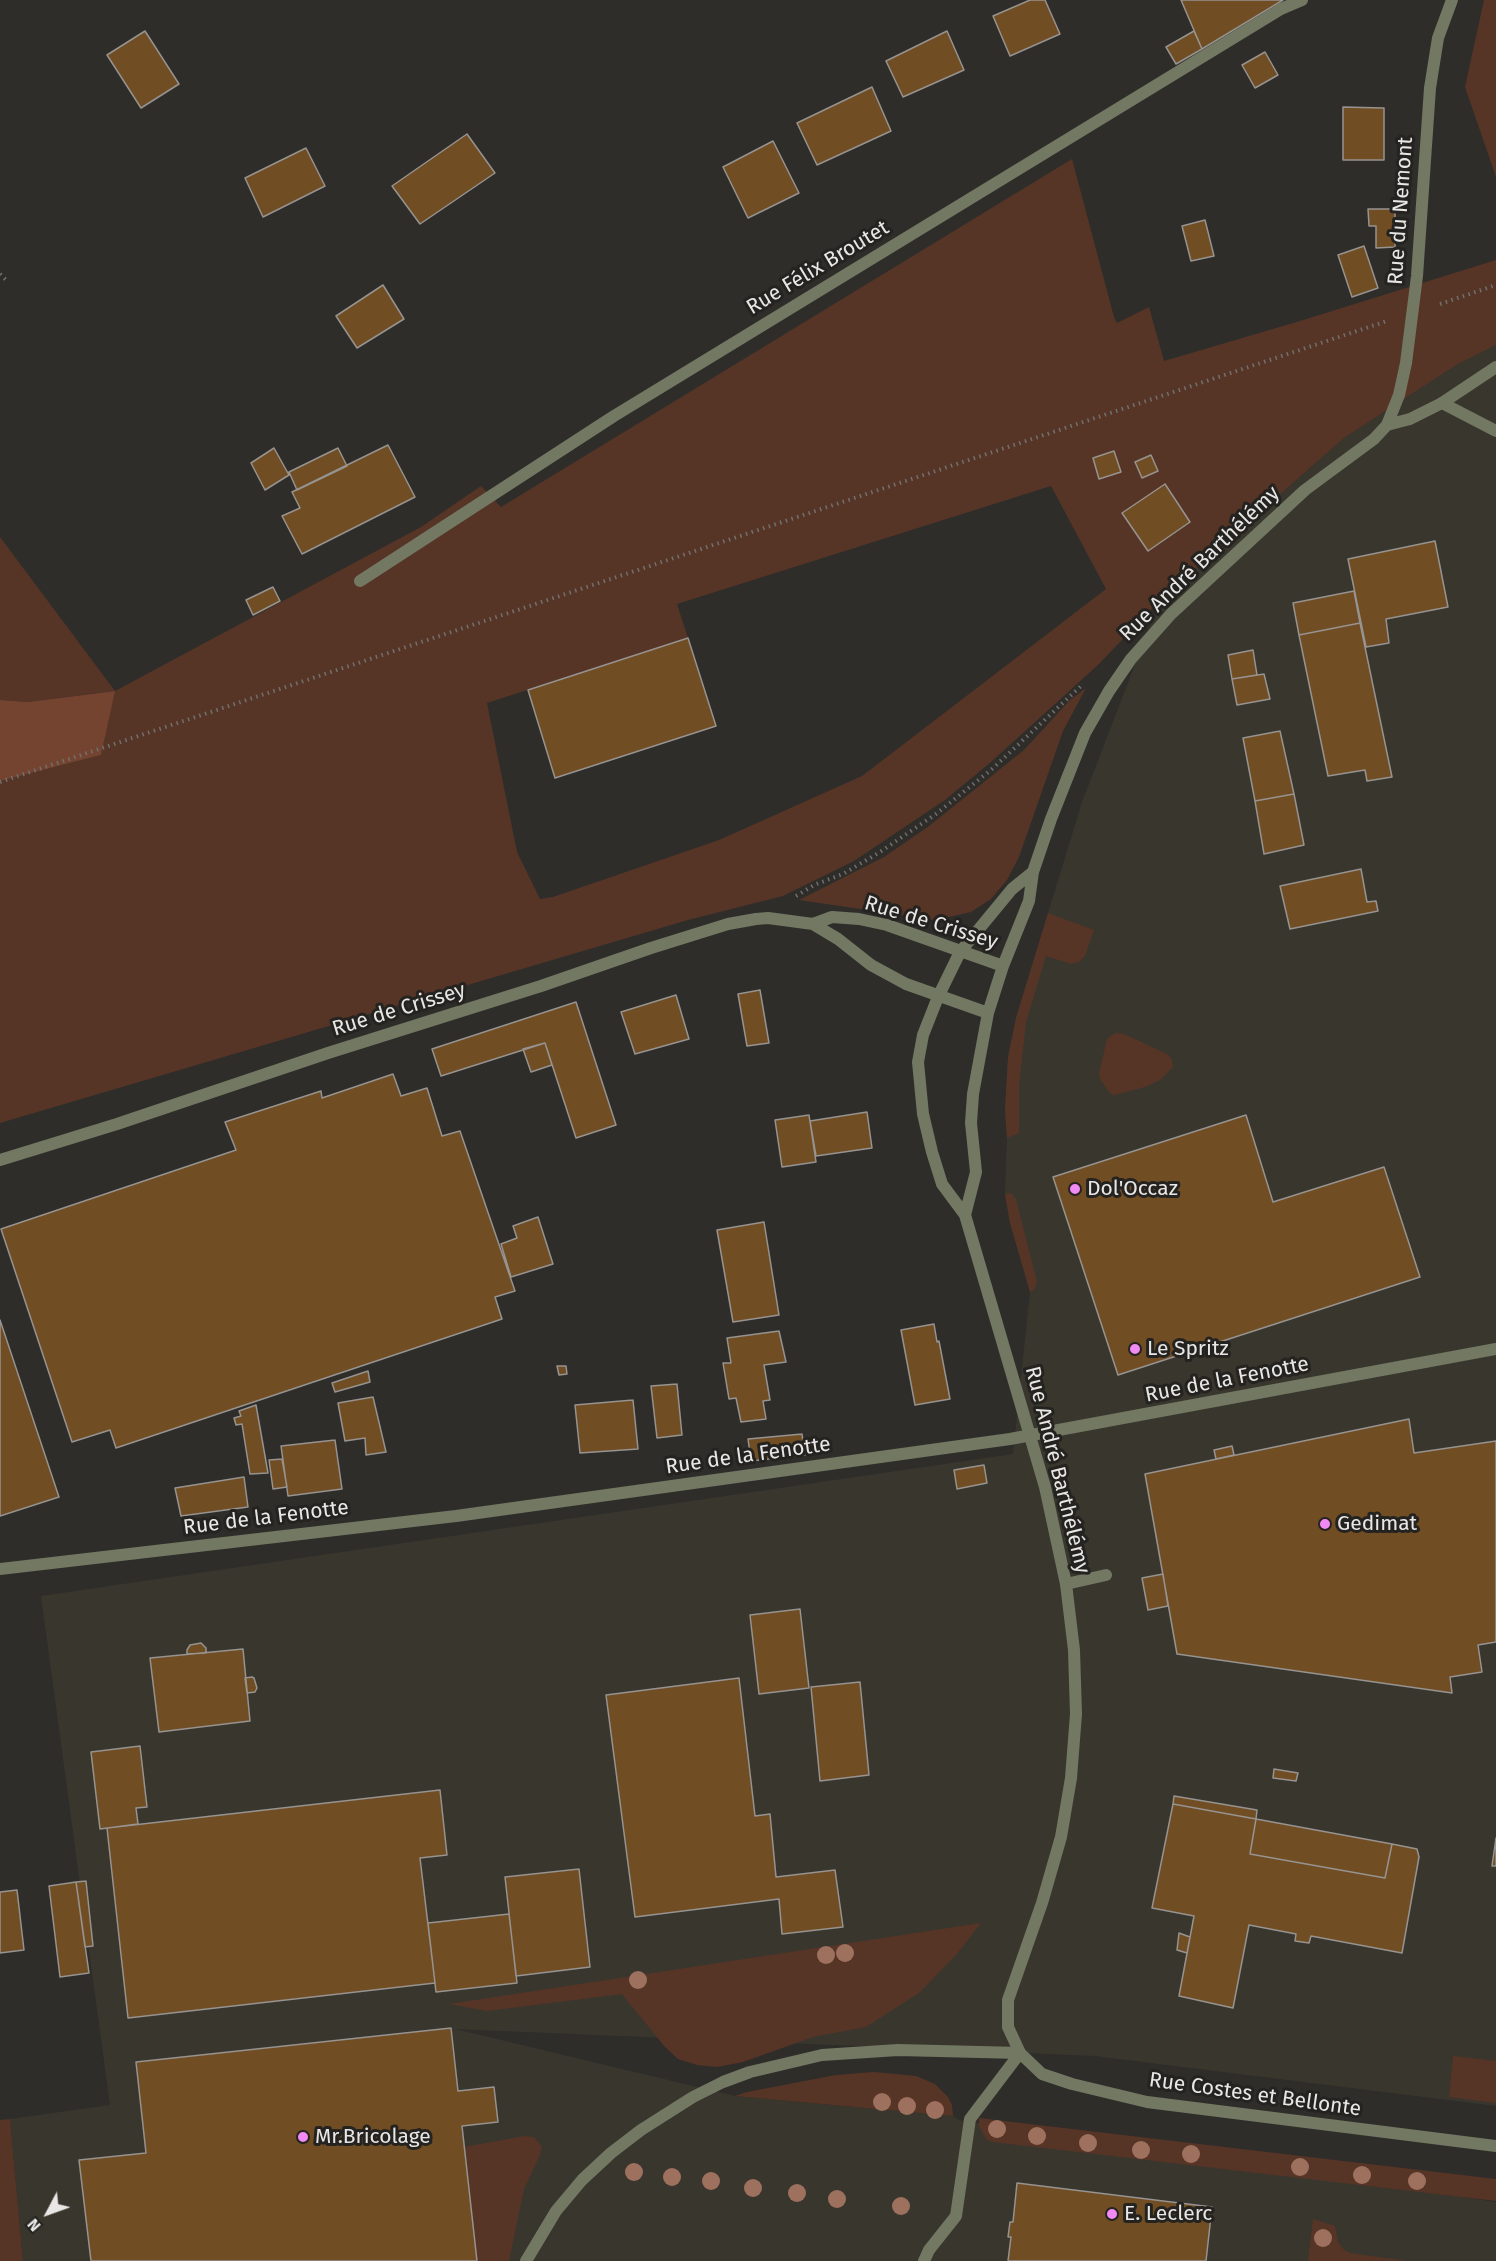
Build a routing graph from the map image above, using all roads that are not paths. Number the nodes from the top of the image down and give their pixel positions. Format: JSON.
{"nodes":[{"id":1,"x":1302,"y":0,"type":"edge"},
{"id":2,"x":1452,"y":0,"type":"edge"},
{"id":3,"x":1496,"y":366,"type":"edge"},
{"id":4,"x":1442,"y":403,"type":"junction"},
{"id":5,"x":1387,"y":425,"type":"junction"},
{"id":6,"x":1496,"y":431,"type":"edge"},
{"id":7,"x":360,"y":581,"type":"dead end"},
{"id":8,"x":1033,"y":872,"type":"junction"},
{"id":9,"x":813,"y":924,"type":"junction"},
{"id":10,"x":960,"y":952,"type":"junction"},
{"id":11,"x":1003,"y":966,"type":"junction"},
{"id":12,"x":938,"y":997,"type":"junction"},
{"id":13,"x":988,"y":1013,"type":"junction"},
{"id":14,"x":0,"y":1160,"type":"edge"},
{"id":15,"x":965,"y":1215,"type":"junction"},
{"id":16,"x":1496,"y":1349,"type":"edge"},
{"id":17,"x":1031,"y":1436,"type":"junction"},
{"id":18,"x":0,"y":1569,"type":"edge"},
{"id":19,"x":1106,"y":1575,"type":"dead end"},
{"id":20,"x":1066,"y":1584,"type":"junction"},
{"id":21,"x":1020,"y":2053,"type":"junction"},
{"id":22,"x":1496,"y":2146,"type":"edge"},
{"id":23,"x":525,"y":2261,"type":"edge"},
{"id":24,"x":924,"y":2261,"type":"edge"}],
"edges":[{"from":1,"to":7,"type":"street","name":"Rue Félix Broutet"},
{"from":2,"to":5,"type":"street","name":"Rue du Nemont"},
{"from":3,"to":4,"type":"street","name":"Rue André Barthélémy"},
{"from":4,"to":5,"type":"street","name":"Rue André Barthélémy"},
{"from":4,"to":6,"type":"street"},
{"from":5,"to":8,"type":"street","name":"Rue André Barthélémy"},
{"from":8,"to":10,"type":"street","name":"Rue André Barthélémy"},
{"from":8,"to":11,"type":"street","name":"Rue André Barthélémy"},
{"from":9,"to":10,"type":"street","name":"Rue de Crissey"},
{"from":9,"to":12,"type":"street","name":"Rue de Crissey"},
{"from":9,"to":14,"type":"street","name":"Rue de Crissey"},
{"from":10,"to":11,"type":"street","name":"Rue de Crissey"},
{"from":10,"to":12,"type":"street","name":"Rue André Barthélémy"},
{"from":11,"to":13,"type":"street","name":"Rue André Barthélémy"},
{"from":12,"to":13,"type":"street","name":"Rue de Crissey"},
{"from":12,"to":15,"type":"street","name":"Rue André Barthélémy"},
{"from":13,"to":15,"type":"street","name":"Rue André Barthélémy"},
{"from":15,"to":17,"type":"street","name":"Rue André Barthélémy"},
{"from":16,"to":17,"type":"street","name":"Rue de la Fenotte"},
{"from":17,"to":18,"type":"street","name":"Rue de la Fenotte"},
{"from":17,"to":20,"type":"street","name":"Rue André Barthélémy"},
{"from":19,"to":20,"type":"street"},
{"from":20,"to":21,"type":"street","name":"Rue André Barthélémy"},
{"from":21,"to":22,"type":"street","name":"Rue Costes et Bellonte"},
{"from":21,"to":23,"type":"street"},
{"from":21,"to":24,"type":"street"}]}
